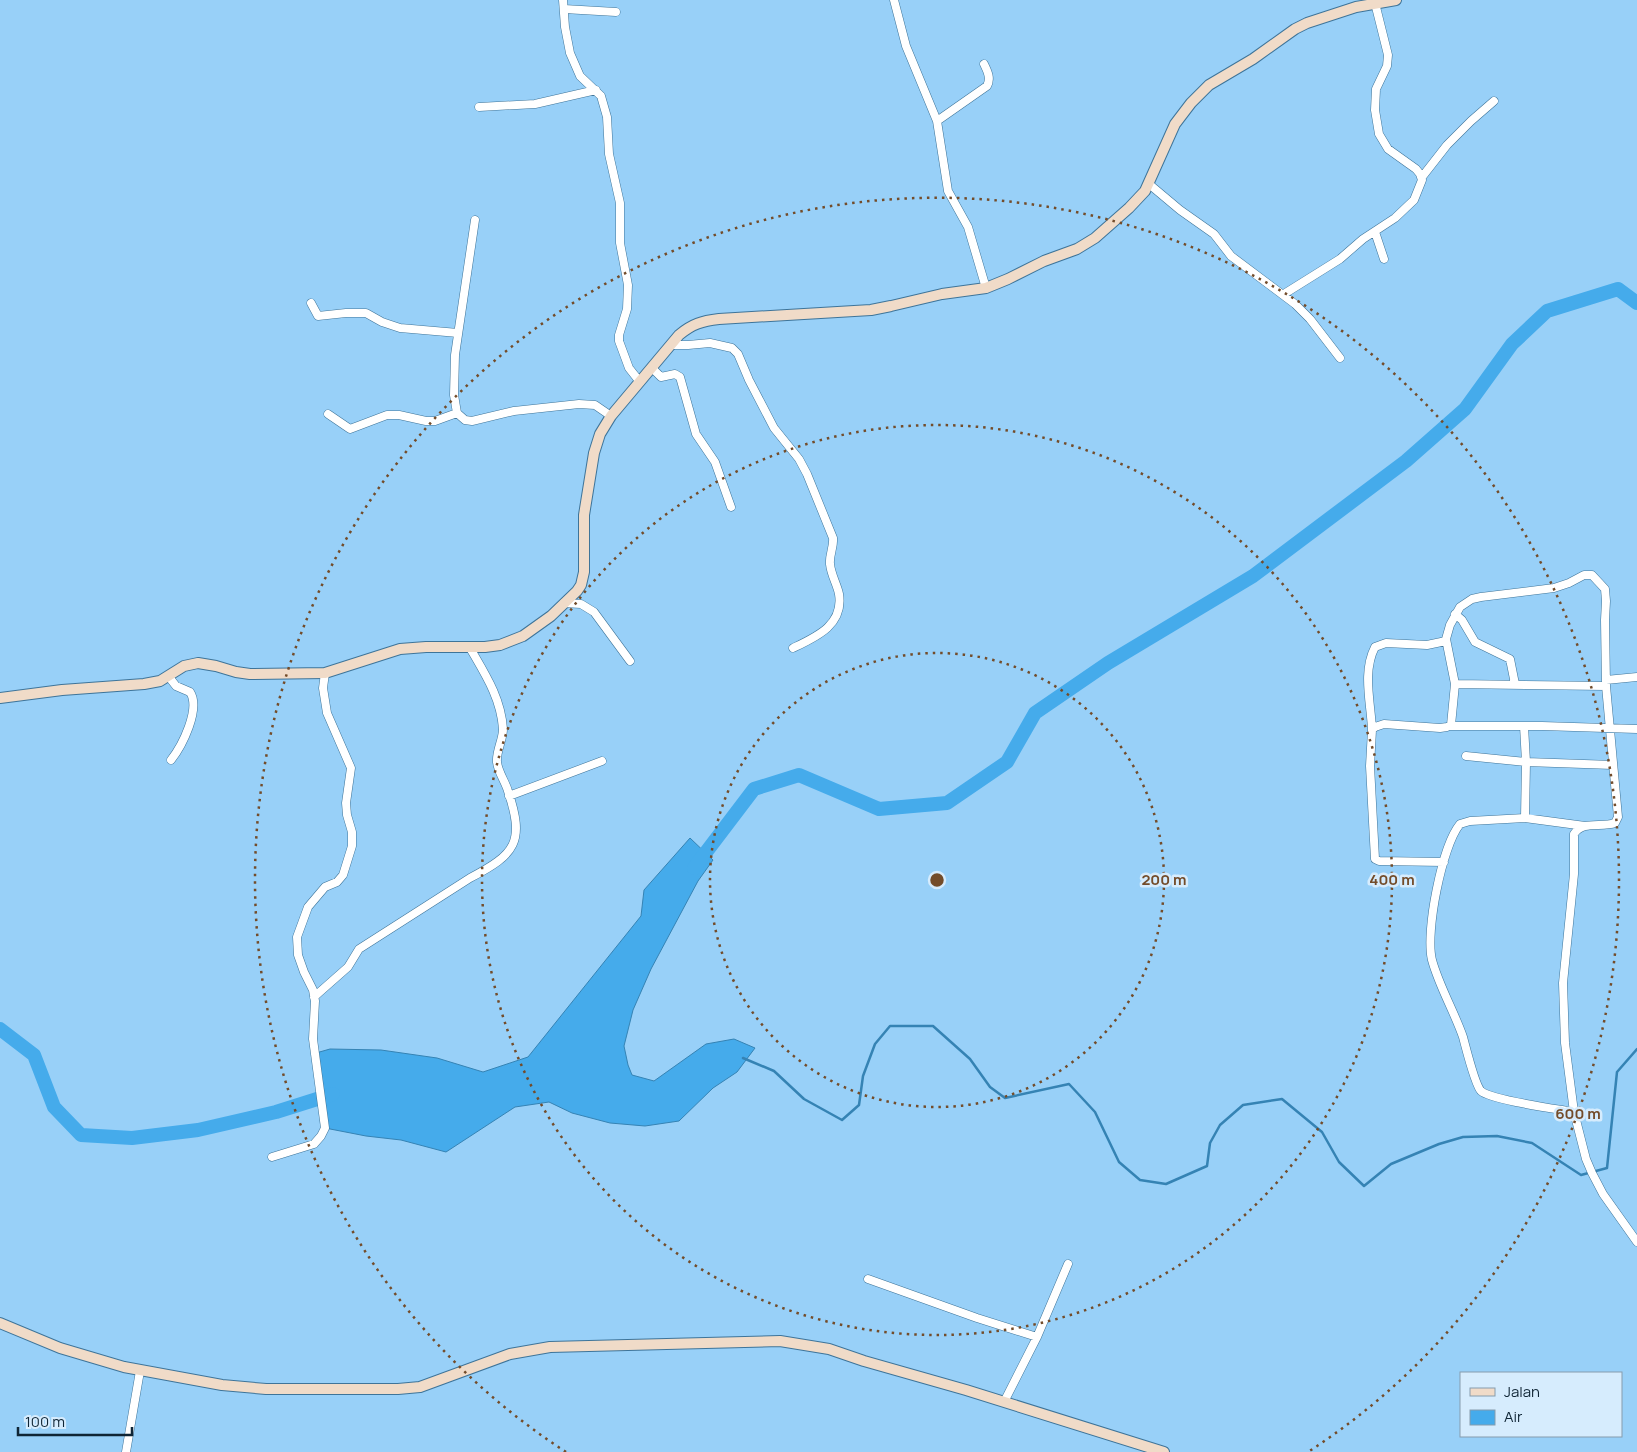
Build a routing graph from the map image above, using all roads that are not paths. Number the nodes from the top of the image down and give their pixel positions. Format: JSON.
{"nodes":[{"id":1,"x":563,"y":0,"type":"edge"},
{"id":2,"x":894,"y":0,"type":"edge"},
{"id":3,"x":1396,"y":0,"type":"edge"},
{"id":4,"x":1375,"y":3,"type":"junction"},
{"id":5,"x":1355,"y":4,"type":"edge"},
{"id":6,"x":564,"y":9,"type":"junction"},
{"id":7,"x":616,"y":12,"type":"dead end"},
{"id":8,"x":984,"y":64,"type":"dead end"},
{"id":9,"x":596,"y":90,"type":"junction"},
{"id":10,"x":1494,"y":101,"type":"dead end"},
{"id":11,"x":478,"y":106,"type":"dead end"},
{"id":12,"x":937,"y":121,"type":"junction"},
{"id":13,"x":1422,"y":177,"type":"junction"},
{"id":14,"x":1149,"y":184,"type":"junction"},
{"id":15,"x":475,"y":220,"type":"dead end"},
{"id":16,"x":1375,"y":232,"type":"junction"},
{"id":17,"x":1384,"y":259,"type":"dead end"},
{"id":18,"x":986,"y":288,"type":"junction"},
{"id":19,"x":1284,"y":294,"type":"junction"},
{"id":20,"x":311,"y":302,"type":"dead end"},
{"id":21,"x":458,"y":333,"type":"junction"},
{"id":22,"x":671,"y":345,"type":"junction"},
{"id":23,"x":1340,"y":358,"type":"dead end"},
{"id":24,"x":652,"y":368,"type":"junction"},
{"id":25,"x":640,"y":382,"type":"junction"},
{"id":26,"x":457,"y":413,"type":"junction"},
{"id":27,"x":328,"y":414,"type":"dead end"},
{"id":28,"x":611,"y":416,"type":"junction"},
{"id":29,"x":732,"y":507,"type":"dead end"},
{"id":30,"x":564,"y":603,"type":"junction"},
{"id":31,"x":1455,"y":614,"type":"junction"},
{"id":32,"x":1446,"y":641,"type":"junction"},
{"id":33,"x":470,"y":648,"type":"junction"},
{"id":34,"x":793,"y":648,"type":"dead end"},
{"id":35,"x":630,"y":661,"type":"dead end"},
{"id":36,"x":325,"y":673,"type":"junction"},
{"id":37,"x":168,"y":677,"type":"junction"},
{"id":38,"x":1637,"y":677,"type":"edge"},
{"id":39,"x":1606,"y":683,"type":"junction"},
{"id":40,"x":1455,"y":684,"type":"junction"},
{"id":41,"x":1515,"y":684,"type":"junction"},
{"id":42,"x":0,"y":698,"type":"edge"},
{"id":43,"x":1450,"y":726,"type":"junction"},
{"id":44,"x":1524,"y":726,"type":"junction"},
{"id":45,"x":1610,"y":728,"type":"junction"},
{"id":46,"x":1637,"y":729,"type":"edge"},
{"id":47,"x":1372,"y":730,"type":"junction"},
{"id":48,"x":1466,"y":756,"type":"dead end"},
{"id":49,"x":170,"y":760,"type":"dead end"},
{"id":50,"x":602,"y":761,"type":"dead end"},
{"id":51,"x":1526,"y":762,"type":"junction"},
{"id":52,"x":1613,"y":765,"type":"junction"},
{"id":53,"x":509,"y":796,"type":"junction"},
{"id":54,"x":1525,"y":818,"type":"junction"},
{"id":55,"x":1585,"y":826,"type":"junction"},
{"id":56,"x":1444,"y":862,"type":"junction"},
{"id":57,"x":314,"y":997,"type":"junction"},
{"id":58,"x":1574,"y":1112,"type":"junction"},
{"id":59,"x":272,"y":1157,"type":"dead end"},
{"id":60,"x":1637,"y":1242,"type":"edge"},
{"id":61,"x":1068,"y":1264,"type":"dead end"},
{"id":62,"x":868,"y":1278,"type":"dead end"},
{"id":63,"x":0,"y":1323,"type":"edge"},
{"id":64,"x":1037,"y":1337,"type":"junction"},
{"id":65,"x":140,"y":1371,"type":"junction"},
{"id":66,"x":1004,"y":1402,"type":"junction"},
{"id":67,"x":126,"y":1452,"type":"edge"},
{"id":68,"x":1164,"y":1452,"type":"edge"}],
"edges":[{"from":1,"to":6,"type":"street"},
{"from":2,"to":12,"type":"street"},
{"from":3,"to":4,"type":"street"},
{"from":4,"to":5,"type":"street"},
{"from":4,"to":13,"type":"street"},
{"from":5,"to":14,"type":"street"},
{"from":6,"to":7,"type":"street"},
{"from":6,"to":9,"type":"street"},
{"from":8,"to":12,"type":"street"},
{"from":9,"to":11,"type":"street"},
{"from":9,"to":25,"type":"street"},
{"from":10,"to":13,"type":"street"},
{"from":12,"to":18,"type":"street"},
{"from":13,"to":16,"type":"street"},
{"from":14,"to":18,"type":"street"},
{"from":14,"to":19,"type":"street"},
{"from":15,"to":21,"type":"street"},
{"from":16,"to":17,"type":"street"},
{"from":16,"to":19,"type":"street"},
{"from":18,"to":22,"type":"street"},
{"from":19,"to":23,"type":"street"},
{"from":20,"to":21,"type":"street"},
{"from":21,"to":26,"type":"street"},
{"from":22,"to":24,"type":"street"},
{"from":22,"to":34,"type":"street"},
{"from":24,"to":25,"type":"street"},
{"from":24,"to":29,"type":"street"},
{"from":25,"to":28,"type":"street"},
{"from":26,"to":27,"type":"street"},
{"from":26,"to":28,"type":"street"},
{"from":28,"to":30,"type":"street"},
{"from":30,"to":33,"type":"street"},
{"from":30,"to":35,"type":"street"},
{"from":31,"to":32,"type":"street"},
{"from":31,"to":39,"type":"street"},
{"from":31,"to":41,"type":"street"},
{"from":32,"to":40,"type":"street"},
{"from":32,"to":47,"type":"street"},
{"from":33,"to":36,"type":"street"},
{"from":33,"to":53,"type":"street"},
{"from":36,"to":37,"type":"street"},
{"from":36,"to":57,"type":"street"},
{"from":37,"to":42,"type":"street"},
{"from":37,"to":49,"type":"street"},
{"from":38,"to":39,"type":"street"},
{"from":39,"to":41,"type":"street"},
{"from":39,"to":45,"type":"street"},
{"from":40,"to":41,"type":"street"},
{"from":40,"to":43,"type":"street"},
{"from":43,"to":44,"type":"street"},
{"from":43,"to":47,"type":"street"},
{"from":44,"to":45,"type":"street"},
{"from":44,"to":51,"type":"street"},
{"from":45,"to":46,"type":"street"},
{"from":45,"to":52,"type":"street"},
{"from":47,"to":56,"type":"street"},
{"from":48,"to":51,"type":"street"},
{"from":50,"to":53,"type":"street"},
{"from":51,"to":52,"type":"street"},
{"from":51,"to":54,"type":"street"},
{"from":52,"to":55,"type":"street"},
{"from":53,"to":57,"type":"street"},
{"from":54,"to":55,"type":"street"},
{"from":54,"to":56,"type":"street"},
{"from":55,"to":58,"type":"street"},
{"from":56,"to":58,"type":"street"},
{"from":57,"to":59,"type":"street"},
{"from":58,"to":60,"type":"street"},
{"from":61,"to":64,"type":"street"},
{"from":62,"to":64,"type":"street"},
{"from":63,"to":65,"type":"street"},
{"from":64,"to":66,"type":"street"},
{"from":65,"to":66,"type":"street"},
{"from":65,"to":67,"type":"street"},
{"from":66,"to":68,"type":"street"}]}
